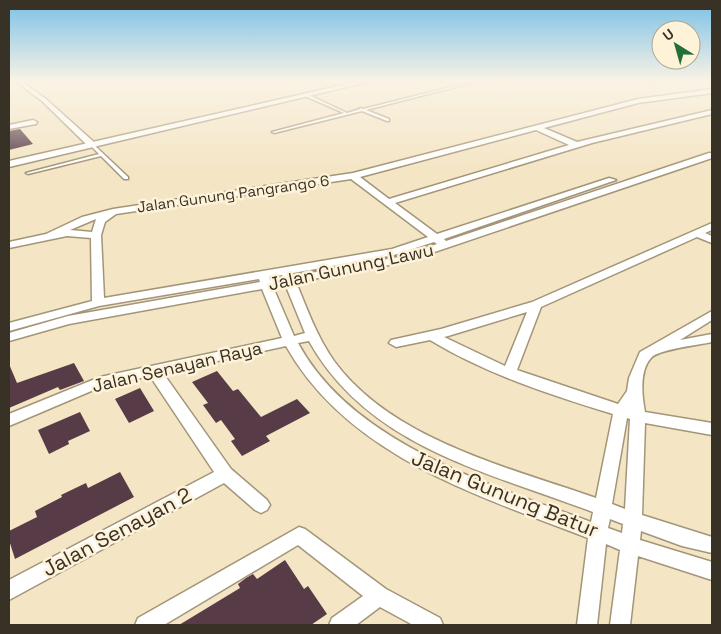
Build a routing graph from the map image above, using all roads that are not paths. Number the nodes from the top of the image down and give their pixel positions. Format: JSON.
{"nodes":[{"id":1,"x":56,"y":111,"type":"edge"},
{"id":2,"x":219,"y":111,"type":"edge"},
{"id":3,"x":234,"y":111,"type":"edge"},
{"id":4,"x":341,"y":111,"type":"edge"},
{"id":5,"x":355,"y":111,"type":"edge"},
{"id":6,"x":365,"y":111,"type":"edge"},
{"id":7,"x":600,"y":111,"type":"edge"},
{"id":8,"x":712,"y":112,"type":"edge"},
{"id":9,"x":346,"y":113,"type":"junction"},
{"id":10,"x":388,"y":120,"type":"dead end"},
{"id":11,"x":33,"y":122,"type":"dead end"},
{"id":12,"x":9,"y":127,"type":"edge"},
{"id":13,"x":536,"y":127,"type":"junction"},
{"id":14,"x":274,"y":132,"type":"dead end"},
{"id":15,"x":90,"y":142,"type":"junction"},
{"id":16,"x":578,"y":146,"type":"junction"},
{"id":17,"x":712,"y":146,"type":"edge"},
{"id":18,"x":102,"y":155,"type":"junction"},
{"id":19,"x":712,"y":155,"type":"edge"},
{"id":20,"x":9,"y":158,"type":"edge"},
{"id":21,"x":9,"y":164,"type":"edge"},
{"id":22,"x":28,"y":173,"type":"dead end"},
{"id":23,"x":353,"y":176,"type":"junction"},
{"id":24,"x":126,"y":178,"type":"dead end"},
{"id":25,"x":388,"y":202,"type":"junction"},
{"id":26,"x":113,"y":212,"type":"junction"},
{"id":27,"x":712,"y":226,"type":"edge"},
{"id":28,"x":697,"y":233,"type":"junction"},
{"id":29,"x":96,"y":234,"type":"junction"},
{"id":30,"x":51,"y":235,"type":"junction"},
{"id":31,"x":438,"y":239,"type":"junction"},
{"id":32,"x":712,"y":240,"type":"edge"},
{"id":33,"x":9,"y":245,"type":"edge"},
{"id":34,"x":447,"y":246,"type":"junction"},
{"id":35,"x":288,"y":276,"type":"junction"},
{"id":36,"x":265,"y":280,"type":"junction"},
{"id":37,"x":98,"y":303,"type":"junction"},
{"id":38,"x":536,"y":305,"type":"junction"},
{"id":39,"x":712,"y":315,"type":"edge"},
{"id":40,"x":9,"y":327,"type":"edge"},
{"id":41,"x":312,"y":336,"type":"junction"},
{"id":42,"x":431,"y":336,"type":"junction"},
{"id":43,"x":9,"y":337,"type":"edge"},
{"id":44,"x":712,"y":338,"type":"edge"},
{"id":45,"x":291,"y":342,"type":"junction"},
{"id":46,"x":396,"y":343,"type":"dead end"},
{"id":47,"x":652,"y":350,"type":"junction"},
{"id":48,"x":154,"y":371,"type":"junction"},
{"id":49,"x":509,"y":373,"type":"junction"},
{"id":50,"x":634,"y":391,"type":"junction"},
{"id":51,"x":370,"y":405,"type":"junction"},
{"id":52,"x":621,"y":412,"type":"junction"},
{"id":53,"x":353,"y":415,"type":"junction"},
{"id":54,"x":638,"y":415,"type":"junction"},
{"id":55,"x":9,"y":420,"type":"edge"},
{"id":56,"x":712,"y":430,"type":"edge"},
{"id":57,"x":225,"y":474,"type":"junction"},
{"id":58,"x":262,"y":504,"type":"dead end"},
{"id":59,"x":604,"y":508,"type":"junction"},
{"id":60,"x":633,"y":520,"type":"junction"},
{"id":61,"x":598,"y":533,"type":"junction"},
{"id":62,"x":631,"y":545,"type":"junction"},
{"id":63,"x":712,"y":545,"type":"edge"},
{"id":64,"x":712,"y":571,"type":"edge"},
{"id":65,"x":9,"y":590,"type":"edge"},
{"id":66,"x":379,"y":596,"type":"junction"},
{"id":67,"x":408,"y":620,"type":"edge"},
{"id":68,"x":145,"y":625,"type":"edge"},
{"id":69,"x":339,"y":625,"type":"edge"},
{"id":70,"x":433,"y":625,"type":"edge"},
{"id":71,"x":587,"y":625,"type":"edge"},
{"id":72,"x":620,"y":625,"type":"edge"}],
"edges":[{"from":1,"to":15,"type":"street"},
{"from":2,"to":15,"type":"street"},
{"from":3,"to":15,"type":"street"},
{"from":4,"to":9,"type":"lane"},
{"from":5,"to":9,"type":"lane"},
{"from":6,"to":10,"type":"lane"},
{"from":7,"to":13,"type":"street","name":"Jalan Gunung Pangrango 6"},
{"from":8,"to":16,"type":"street"},
{"from":9,"to":14,"type":"lane"},
{"from":11,"to":12,"type":"street"},
{"from":13,"to":16,"type":"street"},
{"from":13,"to":23,"type":"street","name":"Jalan Gunung Pangrango 6"},
{"from":15,"to":18,"type":"lane"},
{"from":15,"to":20,"type":"street"},
{"from":15,"to":21,"type":"street"},
{"from":16,"to":25,"type":"street"},
{"from":17,"to":31,"type":"street","name":"Jalan Gunung Lawu"},
{"from":18,"to":22,"type":"lane"},
{"from":18,"to":24,"type":"lane"},
{"from":19,"to":34,"type":"street","name":"Jalan Gunung Lawu"},
{"from":23,"to":25,"type":"street"},
{"from":23,"to":26,"type":"street","name":"Jalan Gunung Pangrango 6"},
{"from":25,"to":31,"type":"street"},
{"from":26,"to":29,"type":"street"},
{"from":26,"to":30,"type":"street","name":"Jalan Gunung Pangrango 6"},
{"from":27,"to":28,"type":"street"},
{"from":28,"to":32,"type":"street"},
{"from":28,"to":38,"type":"street"},
{"from":29,"to":30,"type":"street"},
{"from":29,"to":37,"type":"street"},
{"from":30,"to":33,"type":"street"},
{"from":31,"to":34,"type":"street"},
{"from":31,"to":35,"type":"street","name":"Jalan Gunung Lawu"},
{"from":34,"to":35,"type":"street","name":"Jalan Gunung Lawu"},
{"from":35,"to":36,"type":"street","name":"Jalan Gunung Lawu"},
{"from":35,"to":41,"type":"street","name":"Jalan Gunung Batur"},
{"from":36,"to":37,"type":"street","name":"Jalan Gunung Lawu"},
{"from":36,"to":43,"type":"street","name":"Jalan Gunung Lawu"},
{"from":36,"to":45,"type":"street","name":"Jalan Gunung Batur"},
{"from":37,"to":40,"type":"street","name":"Jalan Gunung Lawu"},
{"from":38,"to":42,"type":"street"},
{"from":38,"to":49,"type":"street"},
{"from":39,"to":47,"type":"street"},
{"from":41,"to":45,"type":"street","name":"Jalan Senayan Raya"},
{"from":41,"to":51,"type":"street","name":"Jalan Gunung Batur"},
{"from":42,"to":46,"type":"street"},
{"from":42,"to":49,"type":"street"},
{"from":44,"to":47,"type":"street"},
{"from":45,"to":48,"type":"street","name":"Jalan Senayan Raya"},
{"from":45,"to":53,"type":"street","name":"Jalan Gunung Batur"},
{"from":47,"to":50,"type":"street"},
{"from":48,"to":55,"type":"street","name":"Jalan Senayan Raya"},
{"from":48,"to":57,"type":"street"},
{"from":49,"to":52,"type":"street"},
{"from":50,"to":52,"type":"street"},
{"from":50,"to":54,"type":"street"},
{"from":51,"to":53,"type":"street"},
{"from":51,"to":59,"type":"street","name":"Jalan Gunung Batur"},
{"from":52,"to":54,"type":"street"},
{"from":52,"to":59,"type":"street"},
{"from":53,"to":61,"type":"street","name":"Jalan Gunung Batur"},
{"from":54,"to":56,"type":"street"},
{"from":54,"to":60,"type":"street"},
{"from":57,"to":58,"type":"street"},
{"from":57,"to":65,"type":"street","name":"Jalan Senayan 2"},
{"from":59,"to":60,"type":"street","name":"Jalan Gunung Batur"},
{"from":59,"to":61,"type":"street"},
{"from":60,"to":62,"type":"street"},
{"from":60,"to":63,"type":"street","name":"Jalan Gunung Batur"},
{"from":61,"to":62,"type":"street","name":"Jalan Gunung Batur"},
{"from":61,"to":71,"type":"street"},
{"from":62,"to":64,"type":"street","name":"Jalan Gunung Batur"},
{"from":62,"to":72,"type":"street"},
{"from":66,"to":67,"type":"street"},
{"from":66,"to":68,"type":"street"},
{"from":66,"to":69,"type":"street"},
{"from":67,"to":70,"type":"street"}]}
